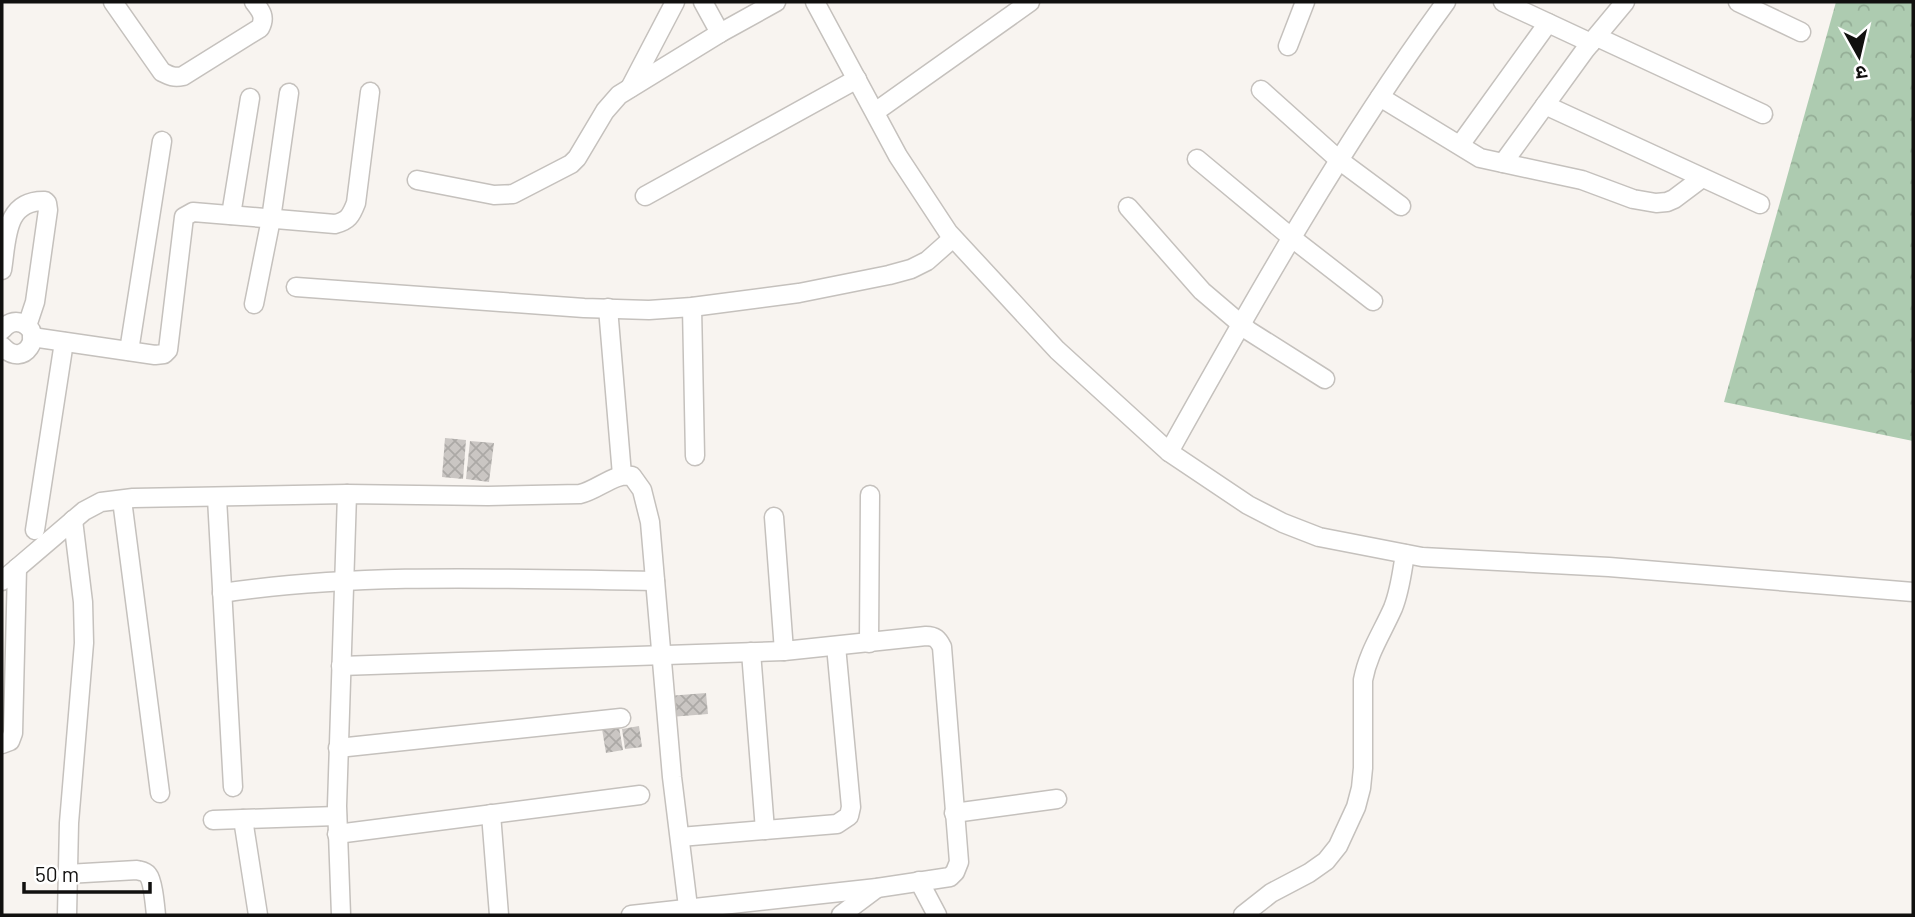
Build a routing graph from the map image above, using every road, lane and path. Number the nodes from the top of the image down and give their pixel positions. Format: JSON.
{"nodes":[{"id":1,"x":113,"y":2,"type":"edge"},
{"id":2,"x":254,"y":2,"type":"edge"},
{"id":3,"x":675,"y":2,"type":"edge"},
{"id":4,"x":703,"y":2,"type":"edge"},
{"id":5,"x":776,"y":2,"type":"edge"},
{"id":6,"x":815,"y":2,"type":"edge"},
{"id":7,"x":1030,"y":2,"type":"edge"},
{"id":8,"x":1305,"y":2,"type":"edge"},
{"id":9,"x":1446,"y":2,"type":"edge"},
{"id":10,"x":1503,"y":2,"type":"edge"},
{"id":11,"x":1625,"y":2,"type":"edge"},
{"id":12,"x":1738,"y":2,"type":"edge"},
{"id":13,"x":1548,"y":23,"type":"junction"},
{"id":14,"x":1801,"y":32,"type":"dead end"},
{"id":15,"x":720,"y":33,"type":"junction"},
{"id":16,"x":1594,"y":40,"type":"junction"},
{"id":17,"x":1288,"y":46,"type":"dead end"},
{"id":18,"x":857,"y":79,"type":"junction"},
{"id":19,"x":630,"y":88,"type":"junction"},
{"id":20,"x":1261,"y":90,"type":"dead end"},
{"id":21,"x":370,"y":92,"type":"dead end"},
{"id":22,"x":289,"y":93,"type":"dead end"},
{"id":23,"x":1380,"y":97,"type":"junction"},
{"id":24,"x":250,"y":98,"type":"dead end"},
{"id":25,"x":1545,"y":105,"type":"junction"},
{"id":26,"x":875,"y":111,"type":"junction"},
{"id":27,"x":1763,"y":114,"type":"dead end"},
{"id":28,"x":162,"y":141,"type":"dead end"},
{"id":29,"x":1460,"y":145,"type":"junction"},
{"id":30,"x":1197,"y":159,"type":"dead end"},
{"id":31,"x":1339,"y":160,"type":"junction"},
{"id":32,"x":1503,"y":163,"type":"junction"},
{"id":33,"x":1702,"y":178,"type":"junction"},
{"id":34,"x":417,"y":180,"type":"dead end"},
{"id":35,"x":645,"y":196,"type":"dead end"},
{"id":36,"x":1760,"y":204,"type":"dead end"},
{"id":37,"x":1401,"y":206,"type":"dead end"},
{"id":38,"x":1128,"y":207,"type":"dead end"},
{"id":39,"x":231,"y":215,"type":"junction"},
{"id":40,"x":271,"y":219,"type":"junction"},
{"id":41,"x":953,"y":238,"type":"junction"},
{"id":42,"x":1292,"y":238,"type":"junction"},
{"id":43,"x":2,"y":270,"type":"edge"},
{"id":44,"x":296,"y":287,"type":"dead end"},
{"id":45,"x":1374,"y":300,"type":"dead end"},
{"id":46,"x":254,"y":304,"type":"dead end"},
{"id":47,"x":692,"y":307,"type":"junction"},
{"id":48,"x":608,"y":308,"type":"junction"},
{"id":49,"x":1241,"y":325,"type":"junction"},
{"id":50,"x":2,"y":329,"type":"edge"},
{"id":51,"x":30,"y":331,"type":"junction"},
{"id":52,"x":64,"y":342,"type":"junction"},
{"id":53,"x":2,"y":346,"type":"edge"},
{"id":54,"x":129,"y":351,"type":"junction"},
{"id":55,"x":1325,"y":380,"type":"dead end"},
{"id":56,"x":1169,"y":453,"type":"junction"},
{"id":57,"x":695,"y":456,"type":"dead end"},
{"id":58,"x":622,"y":475,"type":"junction"},
{"id":59,"x":347,"y":494,"type":"junction"},
{"id":60,"x":870,"y":495,"type":"dead end"},
{"id":61,"x":217,"y":498,"type":"junction"},
{"id":62,"x":122,"y":500,"type":"junction"},
{"id":63,"x":774,"y":517,"type":"dead end"},
{"id":64,"x":73,"y":520,"type":"junction"},
{"id":65,"x":35,"y":530,"type":"dead end"},
{"id":66,"x":1405,"y":554,"type":"junction"},
{"id":67,"x":17,"y":568,"type":"junction"},
{"id":68,"x":344,"y":580,"type":"junction"},
{"id":69,"x":2,"y":581,"type":"edge"},
{"id":70,"x":655,"y":581,"type":"junction"},
{"id":71,"x":1913,"y":592,"type":"edge"},
{"id":72,"x":222,"y":593,"type":"junction"},
{"id":73,"x":869,"y":643,"type":"junction"},
{"id":74,"x":836,"y":646,"type":"junction"},
{"id":75,"x":784,"y":651,"type":"junction"},
{"id":76,"x":751,"y":652,"type":"junction"},
{"id":77,"x":661,"y":656,"type":"junction"},
{"id":78,"x":341,"y":666,"type":"junction"},
{"id":79,"x":621,"y":719,"type":"dead end"},
{"id":80,"x":2,"y":744,"type":"edge"},
{"id":81,"x":338,"y":748,"type":"junction"},
{"id":82,"x":233,"y":787,"type":"dead end"},
{"id":83,"x":160,"y":793,"type":"dead end"},
{"id":84,"x":640,"y":795,"type":"dead end"},
{"id":85,"x":1056,"y":799,"type":"dead end"},
{"id":86,"x":954,"y":813,"type":"junction"},
{"id":87,"x":491,"y":814,"type":"junction"},
{"id":88,"x":243,"y":819,"type":"junction"},
{"id":89,"x":213,"y":820,"type":"dead end"},
{"id":90,"x":337,"y":825,"type":"junction"},
{"id":91,"x":765,"y":830,"type":"junction"},
{"id":92,"x":680,"y":837,"type":"junction"},
{"id":93,"x":67,"y":874,"type":"junction"},
{"id":94,"x":919,"y":881,"type":"junction"},
{"id":95,"x":877,"y":888,"type":"junction"},
{"id":96,"x":689,"y":912,"type":"edge"},
{"id":97,"x":67,"y":915,"type":"edge"},
{"id":98,"x":156,"y":915,"type":"edge"},
{"id":99,"x":258,"y":915,"type":"edge"},
{"id":100,"x":341,"y":915,"type":"edge"},
{"id":101,"x":499,"y":915,"type":"edge"},
{"id":102,"x":631,"y":915,"type":"edge"},
{"id":103,"x":841,"y":915,"type":"edge"},
{"id":104,"x":937,"y":915,"type":"edge"},
{"id":105,"x":1243,"y":915,"type":"edge"}],
"edges":[{"from":1,"to":2,"type":"street"},
{"from":3,"to":19,"type":"street"},
{"from":4,"to":15,"type":"street"},
{"from":5,"to":15,"type":"street"},
{"from":6,"to":18,"type":"street"},
{"from":7,"to":26,"type":"street"},
{"from":8,"to":17,"type":"street"},
{"from":9,"to":23,"type":"street"},
{"from":10,"to":13,"type":"street"},
{"from":11,"to":16,"type":"street"},
{"from":12,"to":14,"type":"street"},
{"from":13,"to":16,"type":"street"},
{"from":13,"to":29,"type":"street"},
{"from":15,"to":19,"type":"street"},
{"from":16,"to":25,"type":"street"},
{"from":16,"to":27,"type":"street"},
{"from":18,"to":26,"type":"street"},
{"from":18,"to":35,"type":"street"},
{"from":19,"to":34,"type":"street"},
{"from":20,"to":31,"type":"street"},
{"from":21,"to":40,"type":"street"},
{"from":22,"to":40,"type":"street"},
{"from":23,"to":29,"type":"street"},
{"from":23,"to":31,"type":"street"},
{"from":24,"to":39,"type":"street"},
{"from":25,"to":32,"type":"street"},
{"from":25,"to":33,"type":"street"},
{"from":26,"to":41,"type":"street"},
{"from":28,"to":54,"type":"street"},
{"from":29,"to":32,"type":"street"},
{"from":30,"to":42,"type":"street"},
{"from":31,"to":37,"type":"street"},
{"from":31,"to":42,"type":"street"},
{"from":32,"to":33,"type":"street"},
{"from":33,"to":36,"type":"street"},
{"from":38,"to":49,"type":"street"},
{"from":39,"to":40,"type":"street"},
{"from":39,"to":54,"type":"street"},
{"from":40,"to":46,"type":"street"},
{"from":41,"to":47,"type":"street"},
{"from":41,"to":56,"type":"street"},
{"from":42,"to":45,"type":"street"},
{"from":42,"to":49,"type":"street"},
{"from":43,"to":51,"type":"street"},
{"from":44,"to":48,"type":"street"},
{"from":47,"to":48,"type":"street"},
{"from":47,"to":57,"type":"street"},
{"from":48,"to":58,"type":"street"},
{"from":49,"to":55,"type":"street"},
{"from":49,"to":56,"type":"street"},
{"from":50,"to":51,"type":"street"},
{"from":51,"to":52,"type":"street"},
{"from":51,"to":53,"type":"street"},
{"from":52,"to":54,"type":"street"},
{"from":52,"to":65,"type":"street"},
{"from":56,"to":66,"type":"street"},
{"from":58,"to":59,"type":"street"},
{"from":58,"to":70,"type":"street"},
{"from":59,"to":61,"type":"street"},
{"from":59,"to":68,"type":"street"},
{"from":60,"to":73,"type":"street"},
{"from":61,"to":62,"type":"street"},
{"from":61,"to":72,"type":"street"},
{"from":62,"to":64,"type":"street"},
{"from":62,"to":83,"type":"street"},
{"from":63,"to":75,"type":"street"},
{"from":64,"to":67,"type":"street"},
{"from":64,"to":93,"type":"street"},
{"from":66,"to":71,"type":"street"},
{"from":66,"to":105,"type":"street"},
{"from":67,"to":69,"type":"street"},
{"from":67,"to":80,"type":"street"},
{"from":68,"to":70,"type":"street"},
{"from":68,"to":72,"type":"street"},
{"from":68,"to":78,"type":"street"},
{"from":70,"to":77,"type":"street"},
{"from":72,"to":82,"type":"street"},
{"from":73,"to":74,"type":"street"},
{"from":73,"to":86,"type":"street"},
{"from":74,"to":75,"type":"street"},
{"from":74,"to":91,"type":"street"},
{"from":75,"to":76,"type":"street"},
{"from":76,"to":77,"type":"street"},
{"from":76,"to":91,"type":"street"},
{"from":77,"to":78,"type":"street"},
{"from":77,"to":92,"type":"street"},
{"from":78,"to":81,"type":"street"},
{"from":79,"to":81,"type":"street"},
{"from":81,"to":90,"type":"street"},
{"from":84,"to":87,"type":"street"},
{"from":85,"to":86,"type":"street"},
{"from":86,"to":94,"type":"street"},
{"from":87,"to":90,"type":"street"},
{"from":87,"to":101,"type":"street"},
{"from":88,"to":89,"type":"street"},
{"from":88,"to":90,"type":"street"},
{"from":88,"to":99,"type":"street"},
{"from":90,"to":100,"type":"street"},
{"from":91,"to":92,"type":"street"},
{"from":92,"to":96,"type":"street"},
{"from":93,"to":97,"type":"street"},
{"from":93,"to":98,"type":"street"},
{"from":94,"to":95,"type":"street"},
{"from":94,"to":104,"type":"street"},
{"from":95,"to":96,"type":"street"},
{"from":95,"to":103,"type":"street"},
{"from":96,"to":102,"type":"street"}]}
